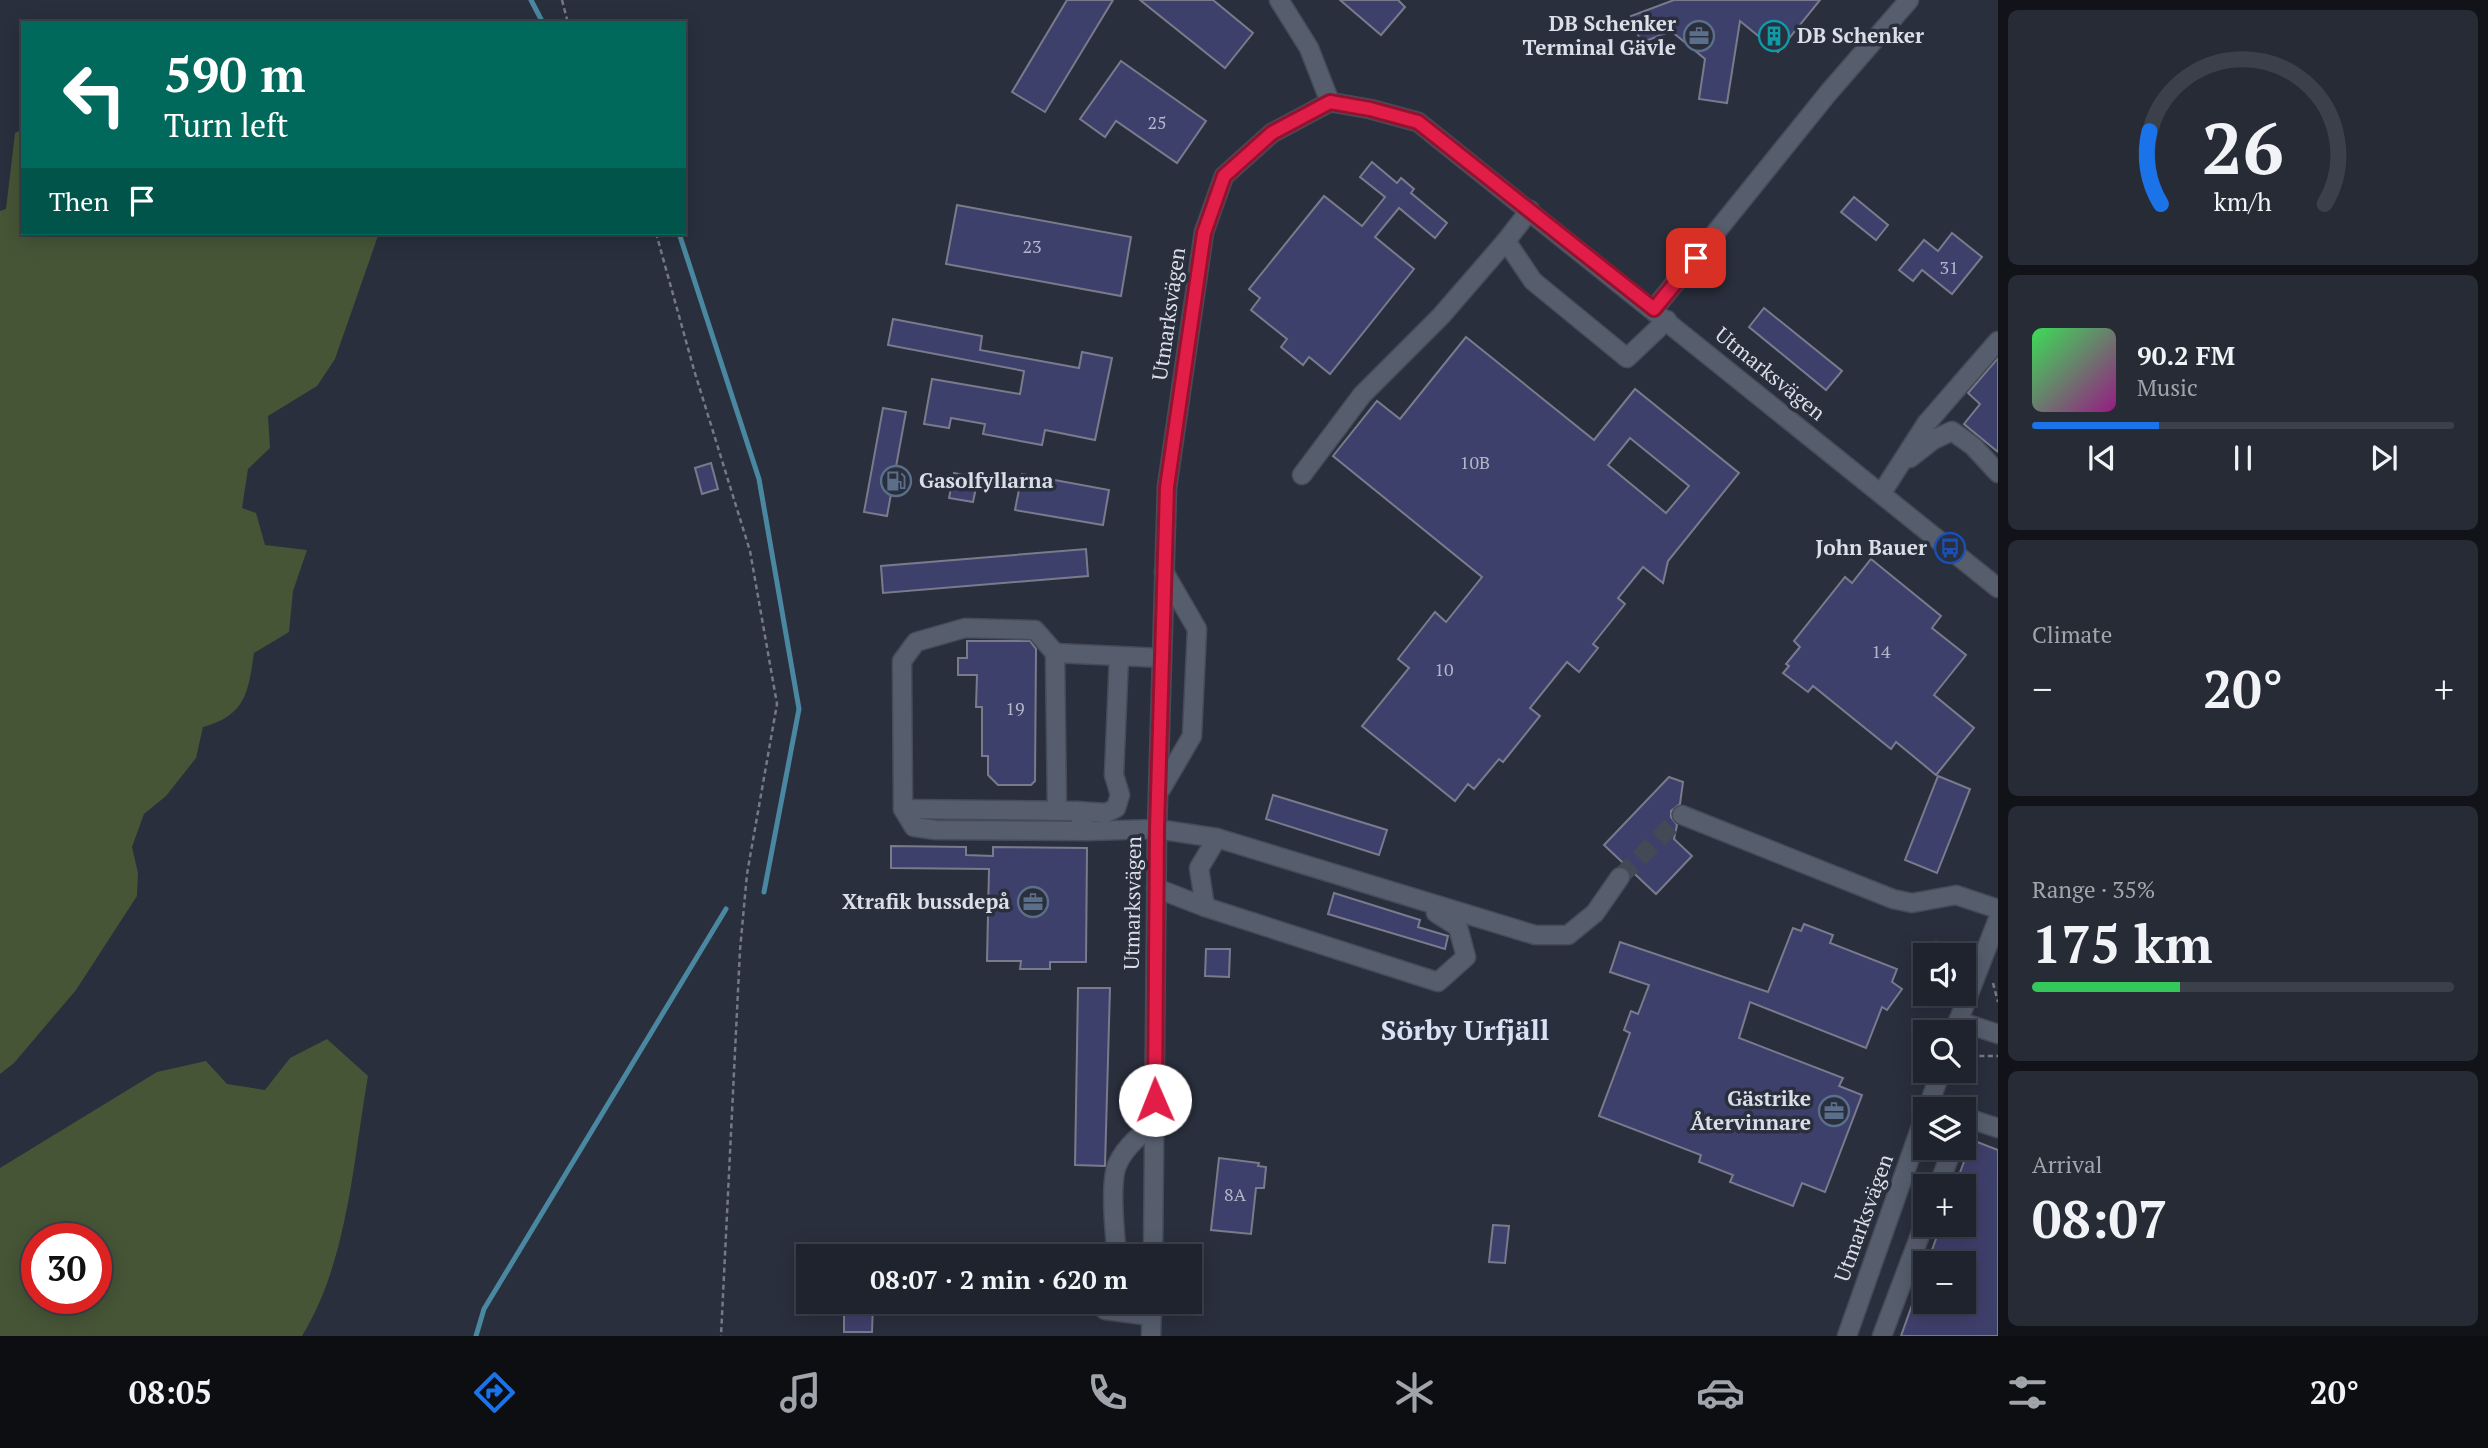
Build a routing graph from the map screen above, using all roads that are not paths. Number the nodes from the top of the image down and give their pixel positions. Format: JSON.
{"nodes":[{"id":1,"x":1279,"y":0,"type":"edge"},
{"id":2,"x":1909,"y":0,"type":"edge"},
{"id":3,"x":1330,"y":102,"type":"junction"},
{"id":4,"x":1530,"y":210,"type":"junction"},
{"id":5,"x":1506,"y":241,"type":"junction"},
{"id":6,"x":1660,"y":315,"type":"junction"},
{"id":7,"x":1998,"y":341,"type":"edge"},
{"id":8,"x":1901,"y":466,"type":"junction"},
{"id":9,"x":1998,"y":473,"type":"edge"},
{"id":10,"x":1302,"y":475,"type":"dead end"},
{"id":11,"x":1881,"y":494,"type":"junction"},
{"id":12,"x":1164,"y":572,"type":"junction"},
{"id":13,"x":1998,"y":588,"type":"edge"},
{"id":14,"x":1055,"y":653,"type":"junction"},
{"id":15,"x":1119,"y":656,"type":"junction"},
{"id":16,"x":1161,"y":658,"type":"junction"},
{"id":17,"x":1159,"y":792,"type":"junction"},
{"id":18,"x":904,"y":809,"type":"junction"},
{"id":19,"x":1057,"y":811,"type":"junction"},
{"id":20,"x":1077,"y":811,"type":"junction"},
{"id":21,"x":1682,"y":816,"type":"dead end"},
{"id":22,"x":1157,"y":829,"type":"junction"},
{"id":23,"x":1087,"y":831,"type":"junction"},
{"id":24,"x":1217,"y":838,"type":"junction"},
{"id":25,"x":1620,"y":877,"type":"tunnel mouth"},
{"id":26,"x":1156,"y":888,"type":"junction"},
{"id":27,"x":1415,"y":900,"type":"junction"},
{"id":28,"x":1205,"y":907,"type":"junction"},
{"id":29,"x":1998,"y":909,"type":"edge"},
{"id":30,"x":1998,"y":919,"type":"edge"},
{"id":31,"x":1976,"y":966,"type":"edge"},
{"id":32,"x":1987,"y":972,"type":"junction"},
{"id":33,"x":1960,"y":1020,"type":"edge"},
{"id":34,"x":1976,"y":1030,"type":"edge"},
{"id":35,"x":1998,"y":1034,"type":"edge"},
{"id":36,"x":1976,"y":1122,"type":"edge"},
{"id":37,"x":1156,"y":1123,"type":"junction"},
{"id":38,"x":1998,"y":1128,"type":"edge"},
{"id":39,"x":1913,"y":1156,"type":"edge"},
{"id":40,"x":1919,"y":1237,"type":"edge"},
{"id":41,"x":1116,"y":1244,"type":"edge"},
{"id":42,"x":1153,"y":1244,"type":"edge"},
{"id":43,"x":1151,"y":1314,"type":"edge"},
{"id":44,"x":1151,"y":1336,"type":"edge"},
{"id":45,"x":1847,"y":1336,"type":"edge"},
{"id":46,"x":1882,"y":1336,"type":"edge"}],
"edges":[{"from":1,"to":3,"type":"street"},
{"from":2,"to":6,"type":"street"},
{"from":3,"to":4,"type":"street","name":"Utmarksvägen"},
{"from":3,"to":12,"type":"street","name":"Utmarksvägen"},
{"from":4,"to":5,"type":"street"},
{"from":4,"to":6,"type":"street","name":"Utmarksvägen"},
{"from":5,"to":6,"type":"street"},
{"from":5,"to":10,"type":"street"},
{"from":6,"to":11,"type":"street","name":"Utmarksvägen"},
{"from":7,"to":8,"type":"street"},
{"from":8,"to":9,"type":"street"},
{"from":8,"to":11,"type":"street"},
{"from":11,"to":13,"type":"street","name":"Utmarksvägen"},
{"from":12,"to":16,"type":"street","name":"Utmarksvägen"},
{"from":12,"to":17,"type":"street"},
{"from":14,"to":15,"type":"street"},
{"from":14,"to":18,"type":"street"},
{"from":14,"to":19,"type":"street"},
{"from":15,"to":16,"type":"street"},
{"from":15,"to":20,"type":"street"},
{"from":16,"to":17,"type":"street","name":"Utmarksvägen"},
{"from":17,"to":22,"type":"street","name":"Utmarksvägen"},
{"from":18,"to":19,"type":"street"},
{"from":18,"to":23,"type":"street"},
{"from":19,"to":20,"type":"street"},
{"from":20,"to":23,"type":"street"},
{"from":21,"to":29,"type":"street"},
{"from":22,"to":23,"type":"street"},
{"from":22,"to":24,"type":"street"},
{"from":22,"to":26,"type":"street","name":"Utmarksvägen"},
{"from":24,"to":27,"type":"street"},
{"from":24,"to":28,"type":"street"},
{"from":25,"to":27,"type":"street"},
{"from":26,"to":28,"type":"street"},
{"from":26,"to":37,"type":"street","name":"Utmarksvägen"},
{"from":27,"to":28,"type":"street"},
{"from":30,"to":32,"type":"street"},
{"from":31,"to":32,"type":"street"},
{"from":32,"to":33,"type":"street"},
{"from":34,"to":35,"type":"street"},
{"from":36,"to":38,"type":"street"},
{"from":37,"to":41,"type":"street"},
{"from":37,"to":42,"type":"street","name":"Utmarksvägen"},
{"from":39,"to":45,"type":"street","name":"Utmarksvägen"},
{"from":40,"to":46,"type":"street"},
{"from":43,"to":44,"type":"street"}]}
